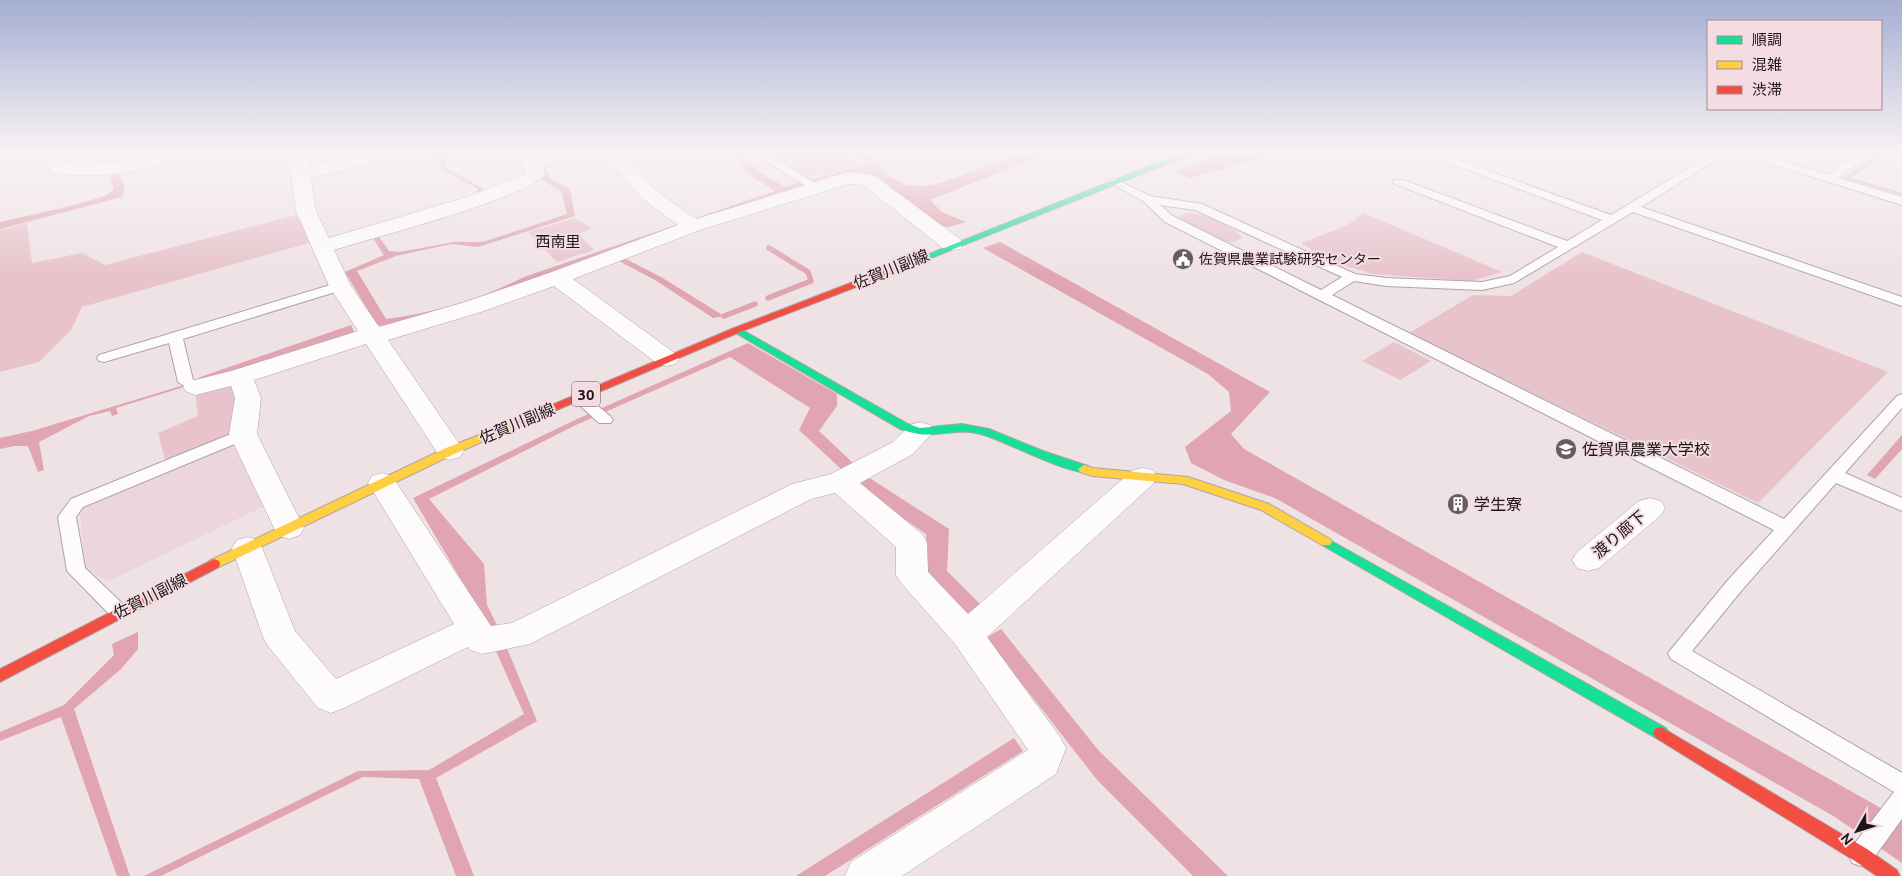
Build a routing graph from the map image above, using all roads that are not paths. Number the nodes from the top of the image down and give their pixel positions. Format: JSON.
{"nodes":[{"id":1,"x":303,"y":194,"type":"edge"},
{"id":2,"x":491,"y":194,"type":"edge"},
{"id":3,"x":648,"y":194,"type":"edge"},
{"id":4,"x":795,"y":194,"type":"edge"},
{"id":5,"x":886,"y":194,"type":"edge"},
{"id":6,"x":1084,"y":194,"type":"edge"},
{"id":7,"x":1137,"y":194,"type":"edge"},
{"id":8,"x":1430,"y":194,"type":"edge"},
{"id":9,"x":1540,"y":194,"type":"edge"},
{"id":10,"x":1655,"y":194,"type":"edge"},
{"id":11,"x":1878,"y":194,"type":"edge"},
{"id":12,"x":1146,"y":199,"type":"junction"},
{"id":13,"x":1902,"y":201,"type":"edge"},
{"id":14,"x":1632,"y":208,"type":"junction"},
{"id":15,"x":1612,"y":220,"type":"junction"},
{"id":16,"x":688,"y":223,"type":"junction"},
{"id":17,"x":952,"y":244,"type":"junction"},
{"id":18,"x":1568,"y":246,"type":"junction"},
{"id":19,"x":322,"y":247,"type":"junction"},
{"id":20,"x":558,"y":278,"type":"junction"},
{"id":21,"x":1352,"y":278,"type":"junction"},
{"id":22,"x":340,"y":286,"type":"junction"},
{"id":23,"x":1321,"y":296,"type":"junction"},
{"id":24,"x":1902,"y":302,"type":"edge"},
{"id":25,"x":736,"y":330,"type":"junction"},
{"id":26,"x":373,"y":335,"type":"junction"},
{"id":27,"x":175,"y":337,"type":"junction"},
{"id":28,"x":104,"y":358,"type":"dead end"},
{"id":29,"x":667,"y":359,"type":"junction"},
{"id":30,"x":240,"y":376,"type":"junction"},
{"id":31,"x":191,"y":384,"type":"joint"},
{"id":32,"x":579,"y":397,"type":"junction"},
{"id":33,"x":1902,"y":399,"type":"edge"},
{"id":34,"x":604,"y":420,"type":"dead end"},
{"id":35,"x":920,"y":431,"type":"junction"},
{"id":36,"x":244,"y":434,"type":"junction"},
{"id":37,"x":450,"y":451,"type":"junction"},
{"id":38,"x":1834,"y":475,"type":"junction"},
{"id":39,"x":1143,"y":477,"type":"junction"},
{"id":40,"x":840,"y":482,"type":"junction"},
{"id":41,"x":382,"y":483,"type":"junction"},
{"id":42,"x":1902,"y":505,"type":"edge"},
{"id":43,"x":1650,"y":508,"type":"dead end"},
{"id":44,"x":289,"y":528,"type":"junction"},
{"id":45,"x":1786,"y":528,"type":"junction"},
{"id":46,"x":248,"y":548,"type":"junction"},
{"id":47,"x":1588,"y":560,"type":"dead end"},
{"id":48,"x":119,"y":612,"type":"junction"},
{"id":49,"x":474,"y":629,"type":"junction"},
{"id":50,"x":967,"y":635,"type":"junction"},
{"id":51,"x":0,"y":676,"type":"edge"},
{"id":52,"x":1901,"y":797,"type":"edge"},
{"id":53,"x":1861,"y":854,"type":"junction"},
{"id":54,"x":866,"y":876,"type":"edge"},
{"id":55,"x":1891,"y":876,"type":"edge"}],
"edges":[{"from":1,"to":19,"type":"street"},
{"from":2,"to":19,"type":"street"},
{"from":3,"to":16,"type":"street"},
{"from":4,"to":16,"type":"street"},
{"from":5,"to":17,"type":"street"},
{"from":6,"to":17,"type":"main road","name":"佐賀川副線","number":"30"},
{"from":7,"to":12,"type":"lane"},
{"from":8,"to":18,"type":"lane"},
{"from":9,"to":15,"type":"lane"},
{"from":10,"to":14,"type":"lane"},
{"from":11,"to":13,"type":"lane"},
{"from":12,"to":21,"type":"lane"},
{"from":12,"to":23,"type":"lane"},
{"from":14,"to":15,"type":"lane"},
{"from":14,"to":24,"type":"lane"},
{"from":15,"to":18,"type":"lane"},
{"from":16,"to":20,"type":"street"},
{"from":17,"to":25,"type":"main road","name":"佐賀川副線","number":"30"},
{"from":18,"to":21,"type":"lane"},
{"from":19,"to":22,"type":"street"},
{"from":20,"to":26,"type":"street"},
{"from":20,"to":29,"type":"street"},
{"from":21,"to":23,"type":"lane"},
{"from":22,"to":26,"type":"street"},
{"from":22,"to":27,"type":"lane"},
{"from":23,"to":45,"type":"lane"},
{"from":25,"to":29,"type":"main road","name":"佐賀川副線","number":"30"},
{"from":25,"to":35,"type":"main road"},
{"from":26,"to":30,"type":"street"},
{"from":26,"to":37,"type":"street"},
{"from":27,"to":28,"type":"lane"},
{"from":27,"to":31,"type":"lane"},
{"from":29,"to":32,"type":"main road","name":"佐賀川副線","number":"30"},
{"from":30,"to":31,"type":"street"},
{"from":30,"to":36,"type":"street"},
{"from":32,"to":34,"type":"lane"},
{"from":32,"to":37,"type":"main road","name":"佐賀川副線","number":"30"},
{"from":33,"to":38,"type":"lane"},
{"from":35,"to":39,"type":"main road"},
{"from":35,"to":40,"type":"street"},
{"from":36,"to":44,"type":"street"},
{"from":36,"to":48,"type":"lane"},
{"from":37,"to":41,"type":"main road","name":"佐賀川副線","number":"30"},
{"from":38,"to":42,"type":"lane"},
{"from":38,"to":45,"type":"lane"},
{"from":39,"to":50,"type":"street"},
{"from":39,"to":53,"type":"main road"},
{"from":40,"to":49,"type":"street"},
{"from":40,"to":50,"type":"street"},
{"from":41,"to":44,"type":"main road","name":"佐賀川副線","number":"30"},
{"from":41,"to":49,"type":"street"},
{"from":43,"to":47,"type":"street","name":"渡り廊下"},
{"from":44,"to":46,"type":"main road","name":"佐賀川副線","number":"30"},
{"from":45,"to":52,"type":"lane"},
{"from":46,"to":48,"type":"main road","name":"佐賀川副線","number":"30"},
{"from":46,"to":49,"type":"street"},
{"from":48,"to":51,"type":"main road","name":"佐賀川副線","number":"30"},
{"from":50,"to":54,"type":"street"},
{"from":52,"to":53,"type":"lane"},
{"from":53,"to":55,"type":"main road"}]}
